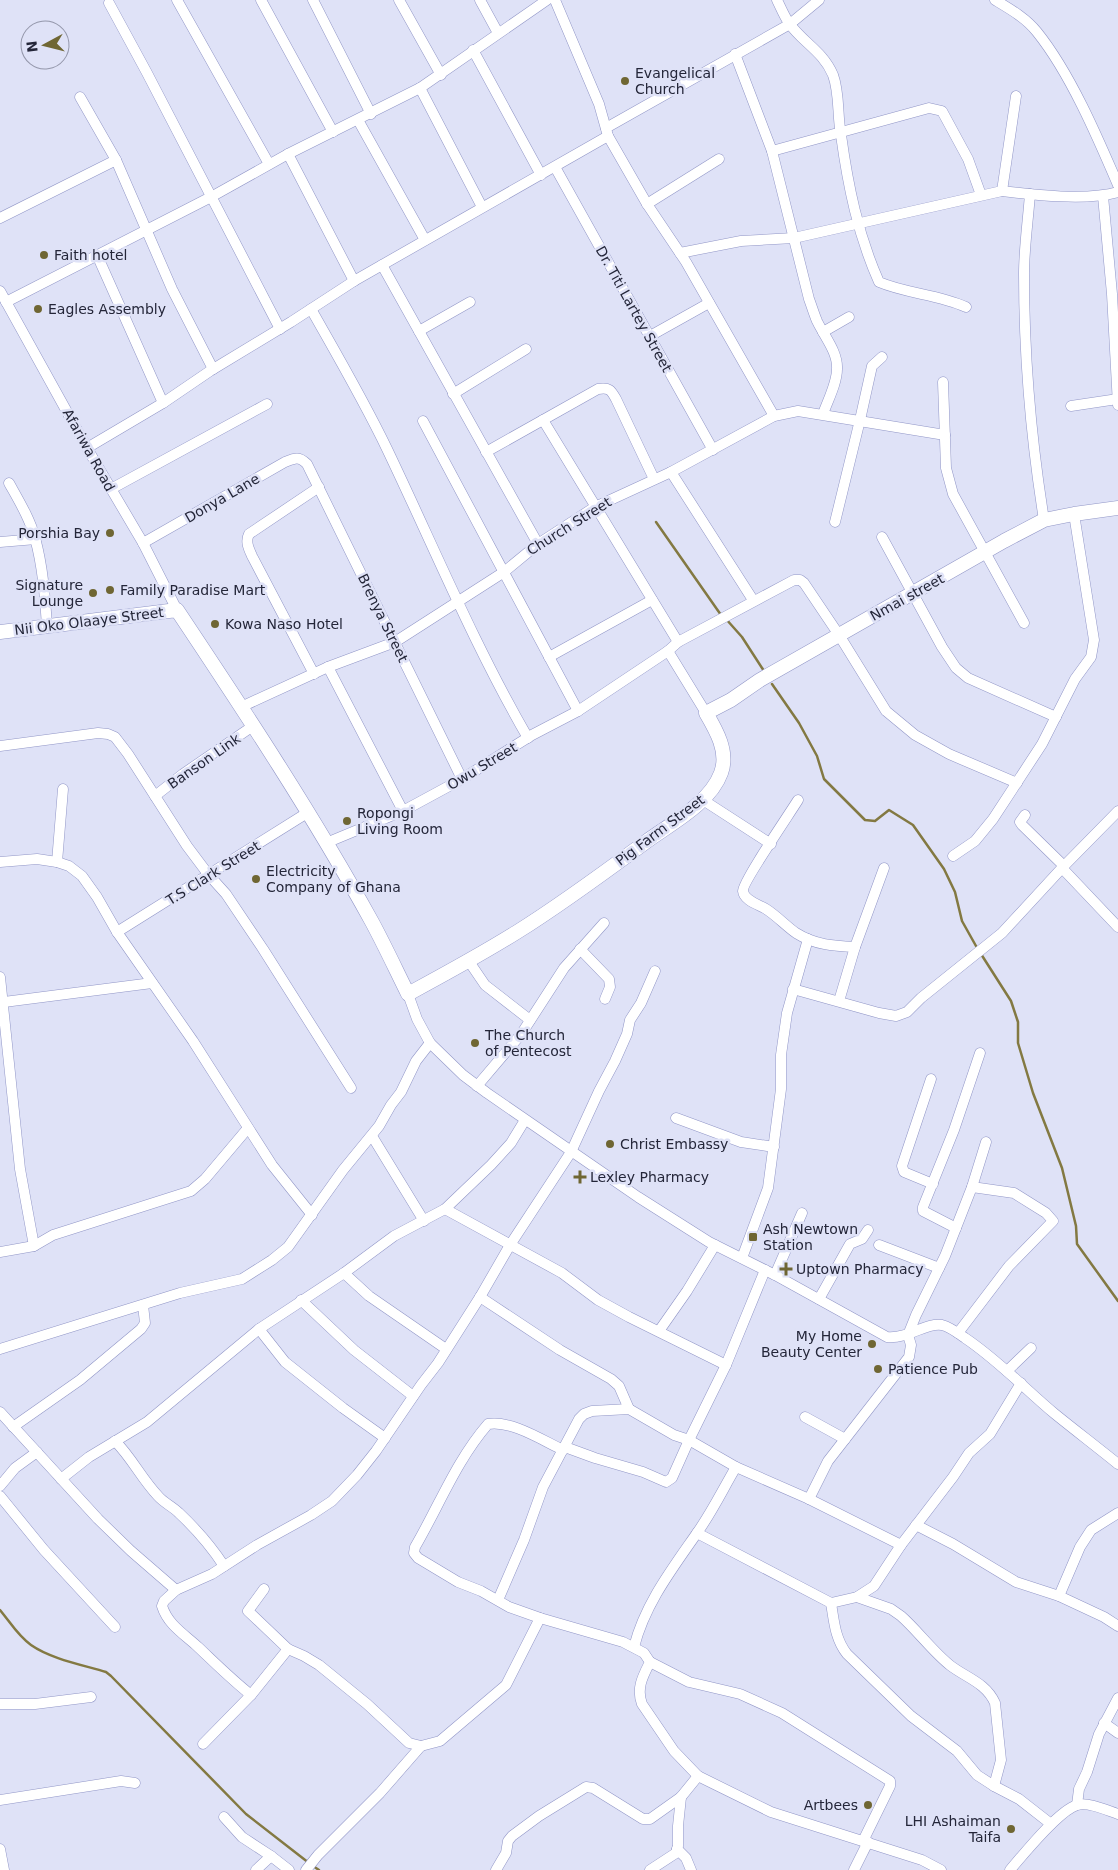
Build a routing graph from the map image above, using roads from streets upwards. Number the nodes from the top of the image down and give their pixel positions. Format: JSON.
{"nodes":[{"id":1,"x":177,"y":0,"type":"edge"},
{"id":2,"x":261,"y":0,"type":"edge"},
{"id":3,"x":313,"y":0,"type":"edge"},
{"id":4,"x":398,"y":0,"type":"edge"},
{"id":5,"x":480,"y":0,"type":"edge"},
{"id":6,"x":547,"y":0,"type":"edge"},
{"id":7,"x":555,"y":0,"type":"edge"},
{"id":8,"x":777,"y":0,"type":"edge"},
{"id":9,"x":819,"y":0,"type":"edge"},
{"id":10,"x":996,"y":0,"type":"edge"},
{"id":11,"x":109,"y":3,"type":"dead end"},
{"id":12,"x":790,"y":24,"type":"junction"},
{"id":13,"x":498,"y":33,"type":"junction"},
{"id":14,"x":473,"y":50,"type":"junction"},
{"id":15,"x":735,"y":54,"type":"junction"},
{"id":16,"x":441,"y":75,"type":"junction"},
{"id":17,"x":420,"y":88,"type":"junction"},
{"id":18,"x":1016,"y":96,"type":"dead end"},
{"id":19,"x":80,"y":97,"type":"dead end"},
{"id":20,"x":371,"y":114,"type":"junction"},
{"id":21,"x":358,"y":120,"type":"junction"},
{"id":22,"x":333,"y":132,"type":"junction"},
{"id":23,"x":607,"y":132,"type":"junction"},
{"id":24,"x":840,"y":132,"type":"junction"},
{"id":25,"x":772,"y":151,"type":"junction"},
{"id":26,"x":288,"y":154,"type":"junction"},
{"id":27,"x":718,"y":159,"type":"dead end"},
{"id":28,"x":116,"y":160,"type":"junction"},
{"id":29,"x":269,"y":164,"type":"junction"},
{"id":30,"x":555,"y":167,"type":"junction"},
{"id":31,"x":541,"y":175,"type":"junction"},
{"id":32,"x":1118,"y":184,"type":"edge"},
{"id":33,"x":1002,"y":191,"type":"junction"},
{"id":34,"x":1118,"y":192,"type":"edge"},
{"id":35,"x":1030,"y":194,"type":"junction"},
{"id":36,"x":981,"y":195,"type":"junction"},
{"id":37,"x":1103,"y":196,"type":"junction"},
{"id":38,"x":211,"y":197,"type":"junction"},
{"id":39,"x":647,"y":204,"type":"junction"},
{"id":40,"x":482,"y":207,"type":"junction"},
{"id":41,"x":0,"y":218,"type":"edge"},
{"id":42,"x":858,"y":224,"type":"junction"},
{"id":43,"x":147,"y":230,"type":"junction"},
{"id":44,"x":794,"y":238,"type":"junction"},
{"id":45,"x":426,"y":240,"type":"junction"},
{"id":46,"x":680,"y":253,"type":"junction"},
{"id":47,"x":97,"y":255,"type":"junction"},
{"id":48,"x":382,"y":265,"type":"junction"},
{"id":49,"x":354,"y":281,"type":"junction"},
{"id":50,"x":0,"y":291,"type":"edge"},
{"id":51,"x":6,"y":302,"type":"junction"},
{"id":52,"x":470,"y":302,"type":"dead end"},
{"id":53,"x":709,"y":302,"type":"junction"},
{"id":54,"x":966,"y":307,"type":"dead end"},
{"id":55,"x":312,"y":309,"type":"junction"},
{"id":56,"x":849,"y":317,"type":"dead end"},
{"id":57,"x":280,"y":329,"type":"junction"},
{"id":58,"x":418,"y":331,"type":"junction"},
{"id":59,"x":823,"y":332,"type":"junction"},
{"id":60,"x":650,"y":336,"type":"junction"},
{"id":61,"x":526,"y":349,"type":"dead end"},
{"id":62,"x":882,"y":357,"type":"dead end"},
{"id":63,"x":213,"y":369,"type":"junction"},
{"id":64,"x":944,"y":382,"type":"dead end"},
{"id":65,"x":453,"y":394,"type":"junction"},
{"id":66,"x":1118,"y":399,"type":"edge"},
{"id":67,"x":164,"y":403,"type":"junction"},
{"id":68,"x":267,"y":404,"type":"dead end"},
{"id":69,"x":1118,"y":405,"type":"edge"},
{"id":70,"x":1070,"y":406,"type":"dead end"},
{"id":71,"x":823,"y":414,"type":"junction"},
{"id":72,"x":774,"y":416,"type":"junction"},
{"id":73,"x":543,"y":420,"type":"junction"},
{"id":74,"x":860,"y":420,"type":"junction"},
{"id":75,"x":422,"y":421,"type":"dead end"},
{"id":76,"x":945,"y":435,"type":"junction"},
{"id":77,"x":88,"y":448,"type":"junction"},
{"id":78,"x":713,"y":450,"type":"junction"},
{"id":79,"x":486,"y":452,"type":"junction"},
{"id":80,"x":302,"y":458,"type":"joint"},
{"id":81,"x":670,"y":472,"type":"junction"},
{"id":82,"x":654,"y":478,"type":"junction"},
{"id":83,"x":10,"y":483,"type":"dead end"},
{"id":84,"x":319,"y":487,"type":"junction"},
{"id":85,"x":111,"y":489,"type":"junction"},
{"id":86,"x":595,"y":507,"type":"junction"},
{"id":87,"x":1118,"y":508,"type":"edge"},
{"id":88,"x":1074,"y":514,"type":"junction"},
{"id":89,"x":1044,"y":520,"type":"junction"},
{"id":90,"x":835,"y":522,"type":"dead end"},
{"id":91,"x":882,"y":537,"type":"dead end"},
{"id":92,"x":36,"y":539,"type":"junction"},
{"id":93,"x":0,"y":542,"type":"edge"},
{"id":94,"x":143,"y":543,"type":"junction"},
{"id":95,"x":538,"y":544,"type":"junction"},
{"id":96,"x":985,"y":553,"type":"junction"},
{"id":97,"x":504,"y":572,"type":"junction"},
{"id":98,"x":913,"y":593,"type":"junction"},
{"id":99,"x":652,"y":600,"type":"junction"},
{"id":100,"x":754,"y":600,"type":"junction"},
{"id":101,"x":457,"y":601,"type":"junction"},
{"id":102,"x":177,"y":610,"type":"junction"},
{"id":103,"x":1024,"y":623,"type":"dead end"},
{"id":104,"x":47,"y":626,"type":"junction"},
{"id":105,"x":0,"y":632,"type":"edge"},
{"id":106,"x":839,"y":635,"type":"junction"},
{"id":107,"x":395,"y":642,"type":"junction"},
{"id":108,"x":678,"y":642,"type":"junction"},
{"id":109,"x":668,"y":651,"type":"junction"},
{"id":110,"x":549,"y":657,"type":"junction"},
{"id":111,"x":328,"y":667,"type":"junction"},
{"id":112,"x":314,"y":674,"type":"junction"},
{"id":113,"x":241,"y":706,"type":"junction"},
{"id":114,"x":578,"y":711,"type":"junction"},
{"id":115,"x":706,"y":713,"type":"junction"},
{"id":116,"x":1056,"y":716,"type":"junction"},
{"id":117,"x":253,"y":726,"type":"junction"},
{"id":118,"x":528,"y":738,"type":"junction"},
{"id":119,"x":0,"y":746,"type":"edge"},
{"id":120,"x":462,"y":779,"type":"junction"},
{"id":121,"x":1017,"y":783,"type":"junction"},
{"id":122,"x":63,"y":789,"type":"dead end"},
{"id":123,"x":156,"y":796,"type":"junction"},
{"id":124,"x":703,"y":800,"type":"junction"},
{"id":125,"x":798,"y":800,"type":"dead end"},
{"id":126,"x":403,"y":811,"type":"junction"},
{"id":127,"x":1118,"y":811,"type":"edge"},
{"id":128,"x":307,"y":813,"type":"junction"},
{"id":129,"x":1025,"y":815,"type":"dead end"},
{"id":130,"x":326,"y":843,"type":"junction"},
{"id":131,"x":771,"y":844,"type":"junction"},
{"id":132,"x":953,"y":856,"type":"dead end"},
{"id":133,"x":0,"y":862,"type":"edge"},
{"id":134,"x":57,"y":862,"type":"junction"},
{"id":135,"x":1063,"y":867,"type":"junction"},
{"id":136,"x":884,"y":868,"type":"dead end"},
{"id":137,"x":208,"y":874,"type":"junction"},
{"id":138,"x":604,"y":923,"type":"dead end"},
{"id":139,"x":1118,"y":927,"type":"edge"},
{"id":140,"x":117,"y":932,"type":"junction"},
{"id":141,"x":808,"y":939,"type":"junction"},
{"id":142,"x":855,"y":947,"type":"junction"},
{"id":143,"x":580,"y":949,"type":"junction"},
{"id":144,"x":468,"y":960,"type":"junction"},
{"id":145,"x":655,"y":971,"type":"dead end"},
{"id":146,"x":0,"y":977,"type":"edge"},
{"id":147,"x":152,"y":984,"type":"junction"},
{"id":148,"x":793,"y":989,"type":"junction"},
{"id":149,"x":408,"y":994,"type":"junction"},
{"id":150,"x":605,"y":999,"type":"dead end"},
{"id":151,"x":839,"y":1001,"type":"junction"},
{"id":152,"x":4,"y":1002,"type":"junction"},
{"id":153,"x":530,"y":1020,"type":"junction"},
{"id":154,"x":430,"y":1043,"type":"junction"},
{"id":155,"x":4,"y":1053,"type":"edge"},
{"id":156,"x":980,"y":1053,"type":"dead end"},
{"id":157,"x":931,"y":1079,"type":"dead end"},
{"id":158,"x":477,"y":1086,"type":"junction"},
{"id":159,"x":351,"y":1088,"type":"dead end"},
{"id":160,"x":676,"y":1118,"type":"dead end"},
{"id":161,"x":525,"y":1120,"type":"junction"},
{"id":162,"x":248,"y":1128,"type":"junction"},
{"id":163,"x":372,"y":1136,"type":"junction"},
{"id":164,"x":986,"y":1142,"type":"dead end"},
{"id":165,"x":774,"y":1147,"type":"junction"},
{"id":166,"x":571,"y":1152,"type":"junction"},
{"id":167,"x":932,"y":1184,"type":"junction"},
{"id":168,"x":972,"y":1187,"type":"junction"},
{"id":169,"x":445,"y":1209,"type":"junction"},
{"id":170,"x":802,"y":1213,"type":"dead end"},
{"id":171,"x":312,"y":1215,"type":"junction"},
{"id":172,"x":424,"y":1220,"type":"junction"},
{"id":173,"x":956,"y":1228,"type":"junction"},
{"id":174,"x":868,"y":1230,"type":"dead end"},
{"id":175,"x":715,"y":1244,"type":"junction"},
{"id":176,"x":510,"y":1245,"type":"junction"},
{"id":177,"x":879,"y":1245,"type":"dead end"},
{"id":178,"x":34,"y":1246,"type":"junction"},
{"id":179,"x":0,"y":1252,"type":"edge"},
{"id":180,"x":742,"y":1258,"type":"junction"},
{"id":181,"x":939,"y":1268,"type":"junction"},
{"id":182,"x":765,"y":1270,"type":"junction"},
{"id":183,"x":344,"y":1273,"type":"junction"},
{"id":184,"x":775,"y":1274,"type":"junction"},
{"id":185,"x":480,"y":1296,"type":"junction"},
{"id":186,"x":818,"y":1299,"type":"junction"},
{"id":187,"x":301,"y":1300,"type":"junction"},
{"id":188,"x":143,"y":1305,"type":"junction"},
{"id":189,"x":259,"y":1329,"type":"junction"},
{"id":190,"x":659,"y":1332,"type":"junction"},
{"id":191,"x":958,"y":1333,"type":"junction"},
{"id":192,"x":908,"y":1335,"type":"junction"},
{"id":193,"x":1031,"y":1348,"type":"dead end"},
{"id":194,"x":0,"y":1349,"type":"edge"},
{"id":195,"x":446,"y":1349,"type":"junction"},
{"id":196,"x":726,"y":1365,"type":"junction"},
{"id":197,"x":1007,"y":1371,"type":"junction"},
{"id":198,"x":1021,"y":1384,"type":"junction"},
{"id":199,"x":413,"y":1396,"type":"junction"},
{"id":200,"x":629,"y":1409,"type":"junction"},
{"id":201,"x":0,"y":1412,"type":"edge"},
{"id":202,"x":805,"y":1417,"type":"dead end"},
{"id":203,"x":13,"y":1427,"type":"junction"},
{"id":204,"x":385,"y":1438,"type":"junction"},
{"id":205,"x":844,"y":1439,"type":"junction"},
{"id":206,"x":689,"y":1440,"type":"junction"},
{"id":207,"x":115,"y":1441,"type":"junction"},
{"id":208,"x":564,"y":1448,"type":"junction"},
{"id":209,"x":37,"y":1452,"type":"junction"},
{"id":210,"x":1118,"y":1464,"type":"edge"},
{"id":211,"x":736,"y":1467,"type":"junction"},
{"id":212,"x":61,"y":1479,"type":"junction"},
{"id":213,"x":0,"y":1486,"type":"edge"},
{"id":214,"x":0,"y":1496,"type":"edge"},
{"id":215,"x":809,"y":1499,"type":"junction"},
{"id":216,"x":1118,"y":1513,"type":"edge"},
{"id":217,"x":916,"y":1525,"type":"junction"},
{"id":218,"x":697,"y":1533,"type":"junction"},
{"id":219,"x":901,"y":1545,"type":"junction"},
{"id":220,"x":224,"y":1566,"type":"junction"},
{"id":221,"x":264,"y":1589,"type":"dead end"},
{"id":222,"x":176,"y":1590,"type":"junction"},
{"id":223,"x":1059,"y":1596,"type":"junction"},
{"id":224,"x":856,"y":1598,"type":"junction"},
{"id":225,"x":498,"y":1600,"type":"junction"},
{"id":226,"x":831,"y":1603,"type":"junction"},
{"id":227,"x":540,"y":1618,"type":"junction"},
{"id":228,"x":1118,"y":1626,"type":"edge"},
{"id":229,"x":115,"y":1627,"type":"dead end"},
{"id":230,"x":634,"y":1647,"type":"junction"},
{"id":231,"x":288,"y":1649,"type":"junction"},
{"id":232,"x":650,"y":1662,"type":"junction"},
{"id":233,"x":251,"y":1695,"type":"junction"},
{"id":234,"x":91,"y":1697,"type":"dead end"},
{"id":235,"x":1118,"y":1698,"type":"edge"},
{"id":236,"x":0,"y":1704,"type":"edge"},
{"id":237,"x":1104,"y":1723,"type":"junction"},
{"id":238,"x":1118,"y":1733,"type":"edge"},
{"id":239,"x":203,"y":1744,"type":"dead end"},
{"id":240,"x":421,"y":1746,"type":"junction"},
{"id":241,"x":698,"y":1776,"type":"junction"},
{"id":242,"x":135,"y":1784,"type":"dead end"},
{"id":243,"x":994,"y":1786,"type":"junction"},
{"id":244,"x":681,"y":1797,"type":"junction"},
{"id":245,"x":0,"y":1800,"type":"edge"},
{"id":246,"x":1077,"y":1805,"type":"junction"},
{"id":247,"x":1118,"y":1814,"type":"edge"},
{"id":248,"x":224,"y":1817,"type":"dead end"},
{"id":249,"x":1051,"y":1824,"type":"junction"},
{"id":250,"x":866,"y":1841,"type":"junction"},
{"id":251,"x":0,"y":1849,"type":"edge"},
{"id":252,"x":677,"y":1849,"type":"junction"},
{"id":253,"x":271,"y":1856,"type":"junction"},
{"id":254,"x":4,"y":1870,"type":"edge"},
{"id":255,"x":256,"y":1870,"type":"edge"},
{"id":256,"x":289,"y":1870,"type":"edge"},
{"id":257,"x":306,"y":1870,"type":"edge"},
{"id":258,"x":496,"y":1870,"type":"edge"},
{"id":259,"x":650,"y":1870,"type":"edge"},
{"id":260,"x":691,"y":1870,"type":"edge"},
{"id":261,"x":854,"y":1870,"type":"edge"},
{"id":262,"x":941,"y":1870,"type":"edge"},
{"id":263,"x":1010,"y":1870,"type":"edge"}],
"edges":[{"from":1,"to":29,"type":"street"},
{"from":2,"to":22,"type":"street"},
{"from":3,"to":20,"type":"street"},
{"from":4,"to":16,"type":"street"},
{"from":5,"to":13,"type":"street"},
{"from":6,"to":13,"type":"street"},
{"from":7,"to":23,"type":"street"},
{"from":8,"to":12,"type":"street"},
{"from":9,"to":12,"type":"street"},
{"from":10,"to":32,"type":"street"},
{"from":11,"to":38,"type":"street"},
{"from":12,"to":15,"type":"street"},
{"from":12,"to":24,"type":"street"},
{"from":13,"to":14,"type":"street"},
{"from":14,"to":16,"type":"street"},
{"from":14,"to":31,"type":"street"},
{"from":15,"to":23,"type":"street"},
{"from":15,"to":25,"type":"street"},
{"from":16,"to":17,"type":"street"},
{"from":17,"to":20,"type":"street"},
{"from":17,"to":40,"type":"street"},
{"from":18,"to":33,"type":"street"},
{"from":19,"to":28,"type":"street"},
{"from":20,"to":21,"type":"street"},
{"from":21,"to":22,"type":"street"},
{"from":21,"to":45,"type":"street"},
{"from":22,"to":26,"type":"street"},
{"from":23,"to":30,"type":"street"},
{"from":23,"to":39,"type":"street"},
{"from":24,"to":25,"type":"street"},
{"from":24,"to":36,"type":"street"},
{"from":24,"to":42,"type":"street"},
{"from":25,"to":44,"type":"street"},
{"from":26,"to":29,"type":"street"},
{"from":26,"to":49,"type":"street"},
{"from":27,"to":39,"type":"street"},
{"from":28,"to":41,"type":"street"},
{"from":28,"to":43,"type":"street"},
{"from":29,"to":38,"type":"street"},
{"from":30,"to":31,"type":"street"},
{"from":30,"to":60,"type":"street","name":"Dr. Titi Lartey Street"},
{"from":31,"to":40,"type":"street"},
{"from":33,"to":35,"type":"street"},
{"from":33,"to":36,"type":"street"},
{"from":34,"to":37,"type":"street"},
{"from":35,"to":37,"type":"street"},
{"from":35,"to":89,"type":"street"},
{"from":36,"to":42,"type":"street"},
{"from":37,"to":66,"type":"street"},
{"from":38,"to":43,"type":"street"},
{"from":38,"to":57,"type":"street"},
{"from":39,"to":46,"type":"street"},
{"from":40,"to":45,"type":"street"},
{"from":42,"to":44,"type":"street"},
{"from":42,"to":54,"type":"street"},
{"from":43,"to":47,"type":"street"},
{"from":43,"to":63,"type":"street"},
{"from":44,"to":46,"type":"street"},
{"from":44,"to":59,"type":"street"},
{"from":45,"to":48,"type":"street"},
{"from":46,"to":53,"type":"street"},
{"from":47,"to":51,"type":"street"},
{"from":47,"to":67,"type":"street"},
{"from":48,"to":49,"type":"street"},
{"from":48,"to":58,"type":"street"},
{"from":49,"to":55,"type":"street"},
{"from":50,"to":51,"type":"street","name":"Afariwa Road"},
{"from":51,"to":77,"type":"street","name":"Afariwa Road"},
{"from":52,"to":58,"type":"street"},
{"from":53,"to":60,"type":"street"},
{"from":53,"to":72,"type":"street"},
{"from":55,"to":57,"type":"street"},
{"from":55,"to":101,"type":"street"},
{"from":56,"to":59,"type":"street"},
{"from":57,"to":63,"type":"street"},
{"from":58,"to":65,"type":"street"},
{"from":59,"to":71,"type":"street"},
{"from":60,"to":78,"type":"street","name":"Dr. Titi Lartey Street"},
{"from":61,"to":65,"type":"street"},
{"from":62,"to":74,"type":"street"},
{"from":63,"to":67,"type":"street"},
{"from":64,"to":76,"type":"street"},
{"from":65,"to":79,"type":"street"},
{"from":66,"to":69,"type":"street"},
{"from":66,"to":70,"type":"street"},
{"from":67,"to":77,"type":"street"},
{"from":68,"to":85,"type":"street"},
{"from":71,"to":72,"type":"street","name":"Church Street"},
{"from":71,"to":74,"type":"street","name":"Church Street"},
{"from":72,"to":78,"type":"street","name":"Church Street"},
{"from":73,"to":79,"type":"street"},
{"from":73,"to":82,"type":"street"},
{"from":73,"to":86,"type":"street"},
{"from":74,"to":76,"type":"street","name":"Church Street"},
{"from":74,"to":90,"type":"street"},
{"from":75,"to":97,"type":"street"},
{"from":76,"to":96,"type":"street"},
{"from":77,"to":85,"type":"street","name":"Afariwa Road"},
{"from":78,"to":81,"type":"street","name":"Church Street"},
{"from":79,"to":95,"type":"street"},
{"from":80,"to":84,"type":"street","name":"Brenya Street"},
{"from":80,"to":94,"type":"street","name":"Donya Lane"},
{"from":81,"to":82,"type":"street","name":"Church Street"},
{"from":81,"to":100,"type":"street"},
{"from":82,"to":86,"type":"street","name":"Church Street"},
{"from":83,"to":92,"type":"street"},
{"from":84,"to":107,"type":"street","name":"Brenya Street"},
{"from":84,"to":112,"type":"street"},
{"from":85,"to":94,"type":"street","name":"Afariwa Road"},
{"from":86,"to":95,"type":"street","name":"Church Street"},
{"from":86,"to":99,"type":"street"},
{"from":87,"to":88,"type":"street","name":"Nmai street"},
{"from":88,"to":89,"type":"street","name":"Nmai street"},
{"from":88,"to":116,"type":"street"},
{"from":89,"to":96,"type":"street","name":"Nmai street"},
{"from":91,"to":98,"type":"street"},
{"from":92,"to":93,"type":"street"},
{"from":92,"to":104,"type":"street"},
{"from":94,"to":102,"type":"street","name":"Afariwa Road"},
{"from":95,"to":97,"type":"street","name":"Church Street"},
{"from":96,"to":98,"type":"street","name":"Nmai street"},
{"from":96,"to":103,"type":"street"},
{"from":97,"to":101,"type":"street","name":"Church Street"},
{"from":97,"to":110,"type":"street"},
{"from":98,"to":106,"type":"street","name":"Nmai street"},
{"from":98,"to":116,"type":"street"},
{"from":99,"to":108,"type":"street"},
{"from":99,"to":110,"type":"street"},
{"from":100,"to":106,"type":"street"},
{"from":100,"to":108,"type":"street"},
{"from":101,"to":107,"type":"street","name":"Church Street"},
{"from":101,"to":118,"type":"street"},
{"from":102,"to":104,"type":"street","name":"Nii Oko Olaaye Street"},
{"from":102,"to":113,"type":"street"},
{"from":104,"to":105,"type":"street","name":"Nii Oko Olaaye Street"},
{"from":106,"to":115,"type":"street","name":"Nmai street"},
{"from":106,"to":121,"type":"street"},
{"from":107,"to":111,"type":"street","name":"Church Street"},
{"from":107,"to":120,"type":"street","name":"Brenya Street"},
{"from":108,"to":109,"type":"street"},
{"from":109,"to":114,"type":"street"},
{"from":109,"to":115,"type":"street","name":"Pig Farm Street"},
{"from":110,"to":114,"type":"street"},
{"from":111,"to":112,"type":"street","name":"Church Street"},
{"from":111,"to":126,"type":"street"},
{"from":112,"to":113,"type":"street","name":"Church Street"},
{"from":113,"to":117,"type":"street"},
{"from":114,"to":118,"type":"street"},
{"from":115,"to":124,"type":"street","name":"Pig Farm Street"},
{"from":116,"to":121,"type":"street"},
{"from":117,"to":123,"type":"street","name":"Banson Link"},
{"from":117,"to":128,"type":"street"},
{"from":118,"to":120,"type":"street","name":"Owu Street"},
{"from":119,"to":123,"type":"street"},
{"from":120,"to":126,"type":"street","name":"Owu Street"},
{"from":121,"to":132,"type":"street"},
{"from":122,"to":134,"type":"street"},
{"from":123,"to":137,"type":"street"},
{"from":124,"to":131,"type":"street"},
{"from":124,"to":144,"type":"street","name":"Pig Farm Street"},
{"from":125,"to":131,"type":"street"},
{"from":126,"to":130,"type":"street","name":"Owu Street"},
{"from":127,"to":135,"type":"street"},
{"from":128,"to":130,"type":"street"},
{"from":128,"to":137,"type":"street","name":"T.S Clark Street"},
{"from":129,"to":135,"type":"street"},
{"from":130,"to":149,"type":"street"},
{"from":131,"to":141,"type":"street"},
{"from":133,"to":134,"type":"street"},
{"from":134,"to":140,"type":"street"},
{"from":135,"to":139,"type":"street"},
{"from":135,"to":151,"type":"street"},
{"from":136,"to":142,"type":"street"},
{"from":137,"to":140,"type":"street","name":"T.S Clark Street"},
{"from":137,"to":159,"type":"street"},
{"from":138,"to":143,"type":"street"},
{"from":140,"to":147,"type":"street"},
{"from":141,"to":142,"type":"street"},
{"from":141,"to":148,"type":"street"},
{"from":142,"to":151,"type":"street"},
{"from":143,"to":150,"type":"street"},
{"from":143,"to":153,"type":"street"},
{"from":144,"to":149,"type":"street","name":"Pig Farm Street"},
{"from":144,"to":153,"type":"street"},
{"from":145,"to":166,"type":"street"},
{"from":146,"to":152,"type":"street"},
{"from":147,"to":152,"type":"street"},
{"from":147,"to":162,"type":"street"},
{"from":148,"to":151,"type":"street"},
{"from":148,"to":165,"type":"street"},
{"from":149,"to":154,"type":"street"},
{"from":152,"to":155,"type":"street"},
{"from":153,"to":158,"type":"street"},
{"from":154,"to":158,"type":"street"},
{"from":154,"to":163,"type":"street"},
{"from":155,"to":178,"type":"street"},
{"from":156,"to":167,"type":"street"},
{"from":157,"to":167,"type":"street"},
{"from":158,"to":161,"type":"street"},
{"from":160,"to":165,"type":"street"},
{"from":161,"to":166,"type":"street"},
{"from":161,"to":169,"type":"street"},
{"from":162,"to":171,"type":"street"},
{"from":162,"to":178,"type":"street"},
{"from":163,"to":171,"type":"street"},
{"from":163,"to":172,"type":"street"},
{"from":164,"to":168,"type":"street"},
{"from":165,"to":180,"type":"street"},
{"from":166,"to":175,"type":"street"},
{"from":166,"to":176,"type":"street"},
{"from":167,"to":173,"type":"street"},
{"from":168,"to":173,"type":"street"},
{"from":168,"to":191,"type":"street"},
{"from":169,"to":172,"type":"street"},
{"from":169,"to":176,"type":"street"},
{"from":170,"to":184,"type":"street"},
{"from":171,"to":188,"type":"street"},
{"from":172,"to":183,"type":"street"},
{"from":173,"to":181,"type":"street"},
{"from":174,"to":186,"type":"street"},
{"from":175,"to":180,"type":"street"},
{"from":175,"to":190,"type":"street"},
{"from":176,"to":185,"type":"street"},
{"from":176,"to":190,"type":"street"},
{"from":177,"to":181,"type":"street"},
{"from":178,"to":179,"type":"street"},
{"from":180,"to":182,"type":"street"},
{"from":181,"to":192,"type":"street"},
{"from":182,"to":184,"type":"street"},
{"from":182,"to":196,"type":"street"},
{"from":183,"to":187,"type":"street"},
{"from":183,"to":195,"type":"street"},
{"from":184,"to":186,"type":"street"},
{"from":185,"to":195,"type":"street"},
{"from":185,"to":200,"type":"street"},
{"from":186,"to":192,"type":"street"},
{"from":187,"to":189,"type":"street"},
{"from":187,"to":199,"type":"street"},
{"from":188,"to":194,"type":"street"},
{"from":188,"to":203,"type":"street"},
{"from":189,"to":204,"type":"street"},
{"from":189,"to":207,"type":"street"},
{"from":190,"to":196,"type":"street"},
{"from":191,"to":192,"type":"street"},
{"from":191,"to":197,"type":"street"},
{"from":192,"to":205,"type":"street"},
{"from":193,"to":197,"type":"street"},
{"from":195,"to":199,"type":"street"},
{"from":196,"to":206,"type":"street"},
{"from":197,"to":198,"type":"street"},
{"from":198,"to":210,"type":"street"},
{"from":198,"to":217,"type":"street"},
{"from":199,"to":204,"type":"street"},
{"from":200,"to":206,"type":"street"},
{"from":200,"to":208,"type":"street"},
{"from":201,"to":203,"type":"street"},
{"from":202,"to":205,"type":"street"},
{"from":203,"to":209,"type":"street"},
{"from":204,"to":220,"type":"street"},
{"from":205,"to":215,"type":"street"},
{"from":206,"to":208,"type":"street"},
{"from":206,"to":211,"type":"street"},
{"from":207,"to":212,"type":"street"},
{"from":207,"to":220,"type":"street"},
{"from":208,"to":225,"type":"street"},
{"from":208,"to":225,"type":"street"},
{"from":209,"to":212,"type":"street"},
{"from":209,"to":213,"type":"street"},
{"from":211,"to":215,"type":"street"},
{"from":211,"to":218,"type":"street"},
{"from":212,"to":222,"type":"street"},
{"from":214,"to":229,"type":"street"},
{"from":215,"to":219,"type":"street"},
{"from":216,"to":223,"type":"street"},
{"from":217,"to":219,"type":"street"},
{"from":217,"to":223,"type":"street"},
{"from":218,"to":226,"type":"street"},
{"from":218,"to":230,"type":"street"},
{"from":219,"to":224,"type":"street"},
{"from":220,"to":222,"type":"street"},
{"from":221,"to":231,"type":"street"},
{"from":222,"to":233,"type":"street"},
{"from":223,"to":228,"type":"street"},
{"from":224,"to":226,"type":"street"},
{"from":224,"to":243,"type":"street"},
{"from":225,"to":227,"type":"street"},
{"from":226,"to":243,"type":"street"},
{"from":227,"to":230,"type":"street"},
{"from":227,"to":240,"type":"street"},
{"from":230,"to":232,"type":"street"},
{"from":231,"to":233,"type":"street"},
{"from":231,"to":240,"type":"street"},
{"from":232,"to":241,"type":"street"},
{"from":232,"to":250,"type":"street"},
{"from":233,"to":239,"type":"street"},
{"from":234,"to":236,"type":"street"},
{"from":235,"to":237,"type":"street"},
{"from":237,"to":238,"type":"street"},
{"from":237,"to":246,"type":"street"},
{"from":240,"to":257,"type":"street"},
{"from":241,"to":244,"type":"street"},
{"from":241,"to":250,"type":"street"},
{"from":242,"to":245,"type":"street"},
{"from":243,"to":249,"type":"street"},
{"from":244,"to":252,"type":"street"},
{"from":244,"to":258,"type":"street"},
{"from":246,"to":247,"type":"street"},
{"from":246,"to":249,"type":"street"},
{"from":248,"to":253,"type":"street"},
{"from":249,"to":263,"type":"street"},
{"from":250,"to":261,"type":"street"},
{"from":250,"to":262,"type":"street"},
{"from":251,"to":254,"type":"street"},
{"from":252,"to":259,"type":"street"},
{"from":252,"to":260,"type":"street"},
{"from":253,"to":255,"type":"street"},
{"from":253,"to":256,"type":"street"}]}
